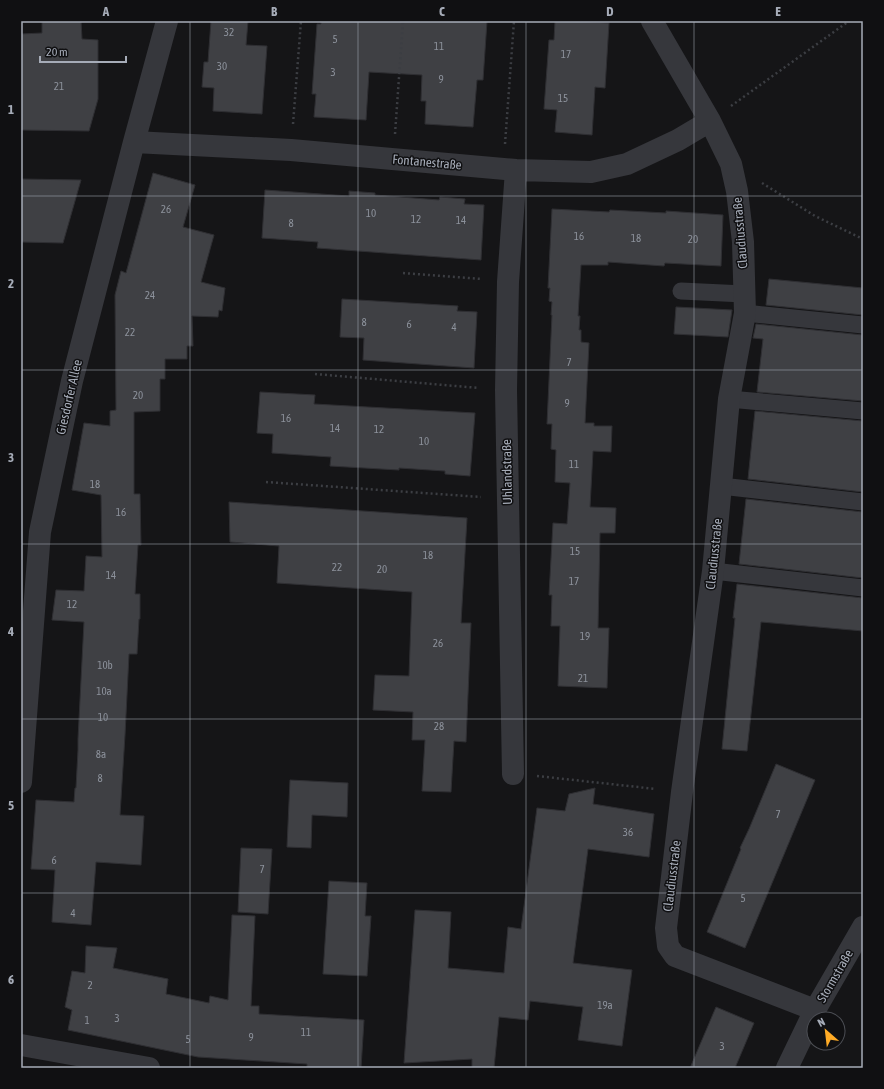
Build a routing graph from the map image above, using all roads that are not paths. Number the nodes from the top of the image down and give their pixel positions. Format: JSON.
{"nodes":[{"id":1,"x":167,"y":21,"type":"edge"},
{"id":2,"x":652,"y":21,"type":"edge"},
{"id":3,"x":710,"y":121,"type":"junction"},
{"id":4,"x":134,"y":142,"type":"junction"},
{"id":5,"x":510,"y":169,"type":"junction"},
{"id":6,"x":681,"y":291,"type":"dead end"},
{"id":7,"x":744,"y":304,"type":"junction"},
{"id":8,"x":863,"y":325,"type":"edge"},
{"id":9,"x":729,"y":399,"type":"junction"},
{"id":10,"x":863,"y":411,"type":"edge"},
{"id":11,"x":721,"y":486,"type":"junction"},
{"id":12,"x":863,"y":502,"type":"edge"},
{"id":13,"x":713,"y":571,"type":"junction"},
{"id":14,"x":863,"y":588,"type":"edge"},
{"id":15,"x":512,"y":774,"type":"road end"},
{"id":16,"x":21,"y":782,"type":"edge"},
{"id":17,"x":863,"y":928,"type":"edge"},
{"id":18,"x":815,"y":1010,"type":"junction"},
{"id":19,"x":21,"y":1045,"type":"edge"},
{"id":20,"x":149,"y":1068,"type":"edge"},
{"id":21,"x":787,"y":1068,"type":"edge"}],
"edges":[{"from":1,"to":4,"type":"street","name":"Giesdorfer Allee"},
{"from":2,"to":3,"type":"street","name":"Claudiusstraße"},
{"from":3,"to":5,"type":"street","name":"Fontanestraße"},
{"from":3,"to":7,"type":"street","name":"Claudiusstraße"},
{"from":4,"to":5,"type":"street","name":"Fontanestraße"},
{"from":4,"to":16,"type":"street","name":"Giesdorfer Allee"},
{"from":5,"to":15,"type":"street","name":"Uhlandstraße"},
{"from":6,"to":7,"type":"lane"},
{"from":7,"to":8,"type":"lane"},
{"from":7,"to":9,"type":"street","name":"Claudiusstraße"},
{"from":9,"to":10,"type":"lane"},
{"from":9,"to":11,"type":"street","name":"Claudiusstraße"},
{"from":11,"to":12,"type":"lane"},
{"from":11,"to":13,"type":"street","name":"Claudiusstraße"},
{"from":13,"to":14,"type":"lane"},
{"from":13,"to":18,"type":"street","name":"Claudiusstraße"},
{"from":17,"to":18,"type":"street","name":"Stormstraße"},
{"from":18,"to":21,"type":"street","name":"Stormstraße"},
{"from":19,"to":20,"type":"street"}]}
